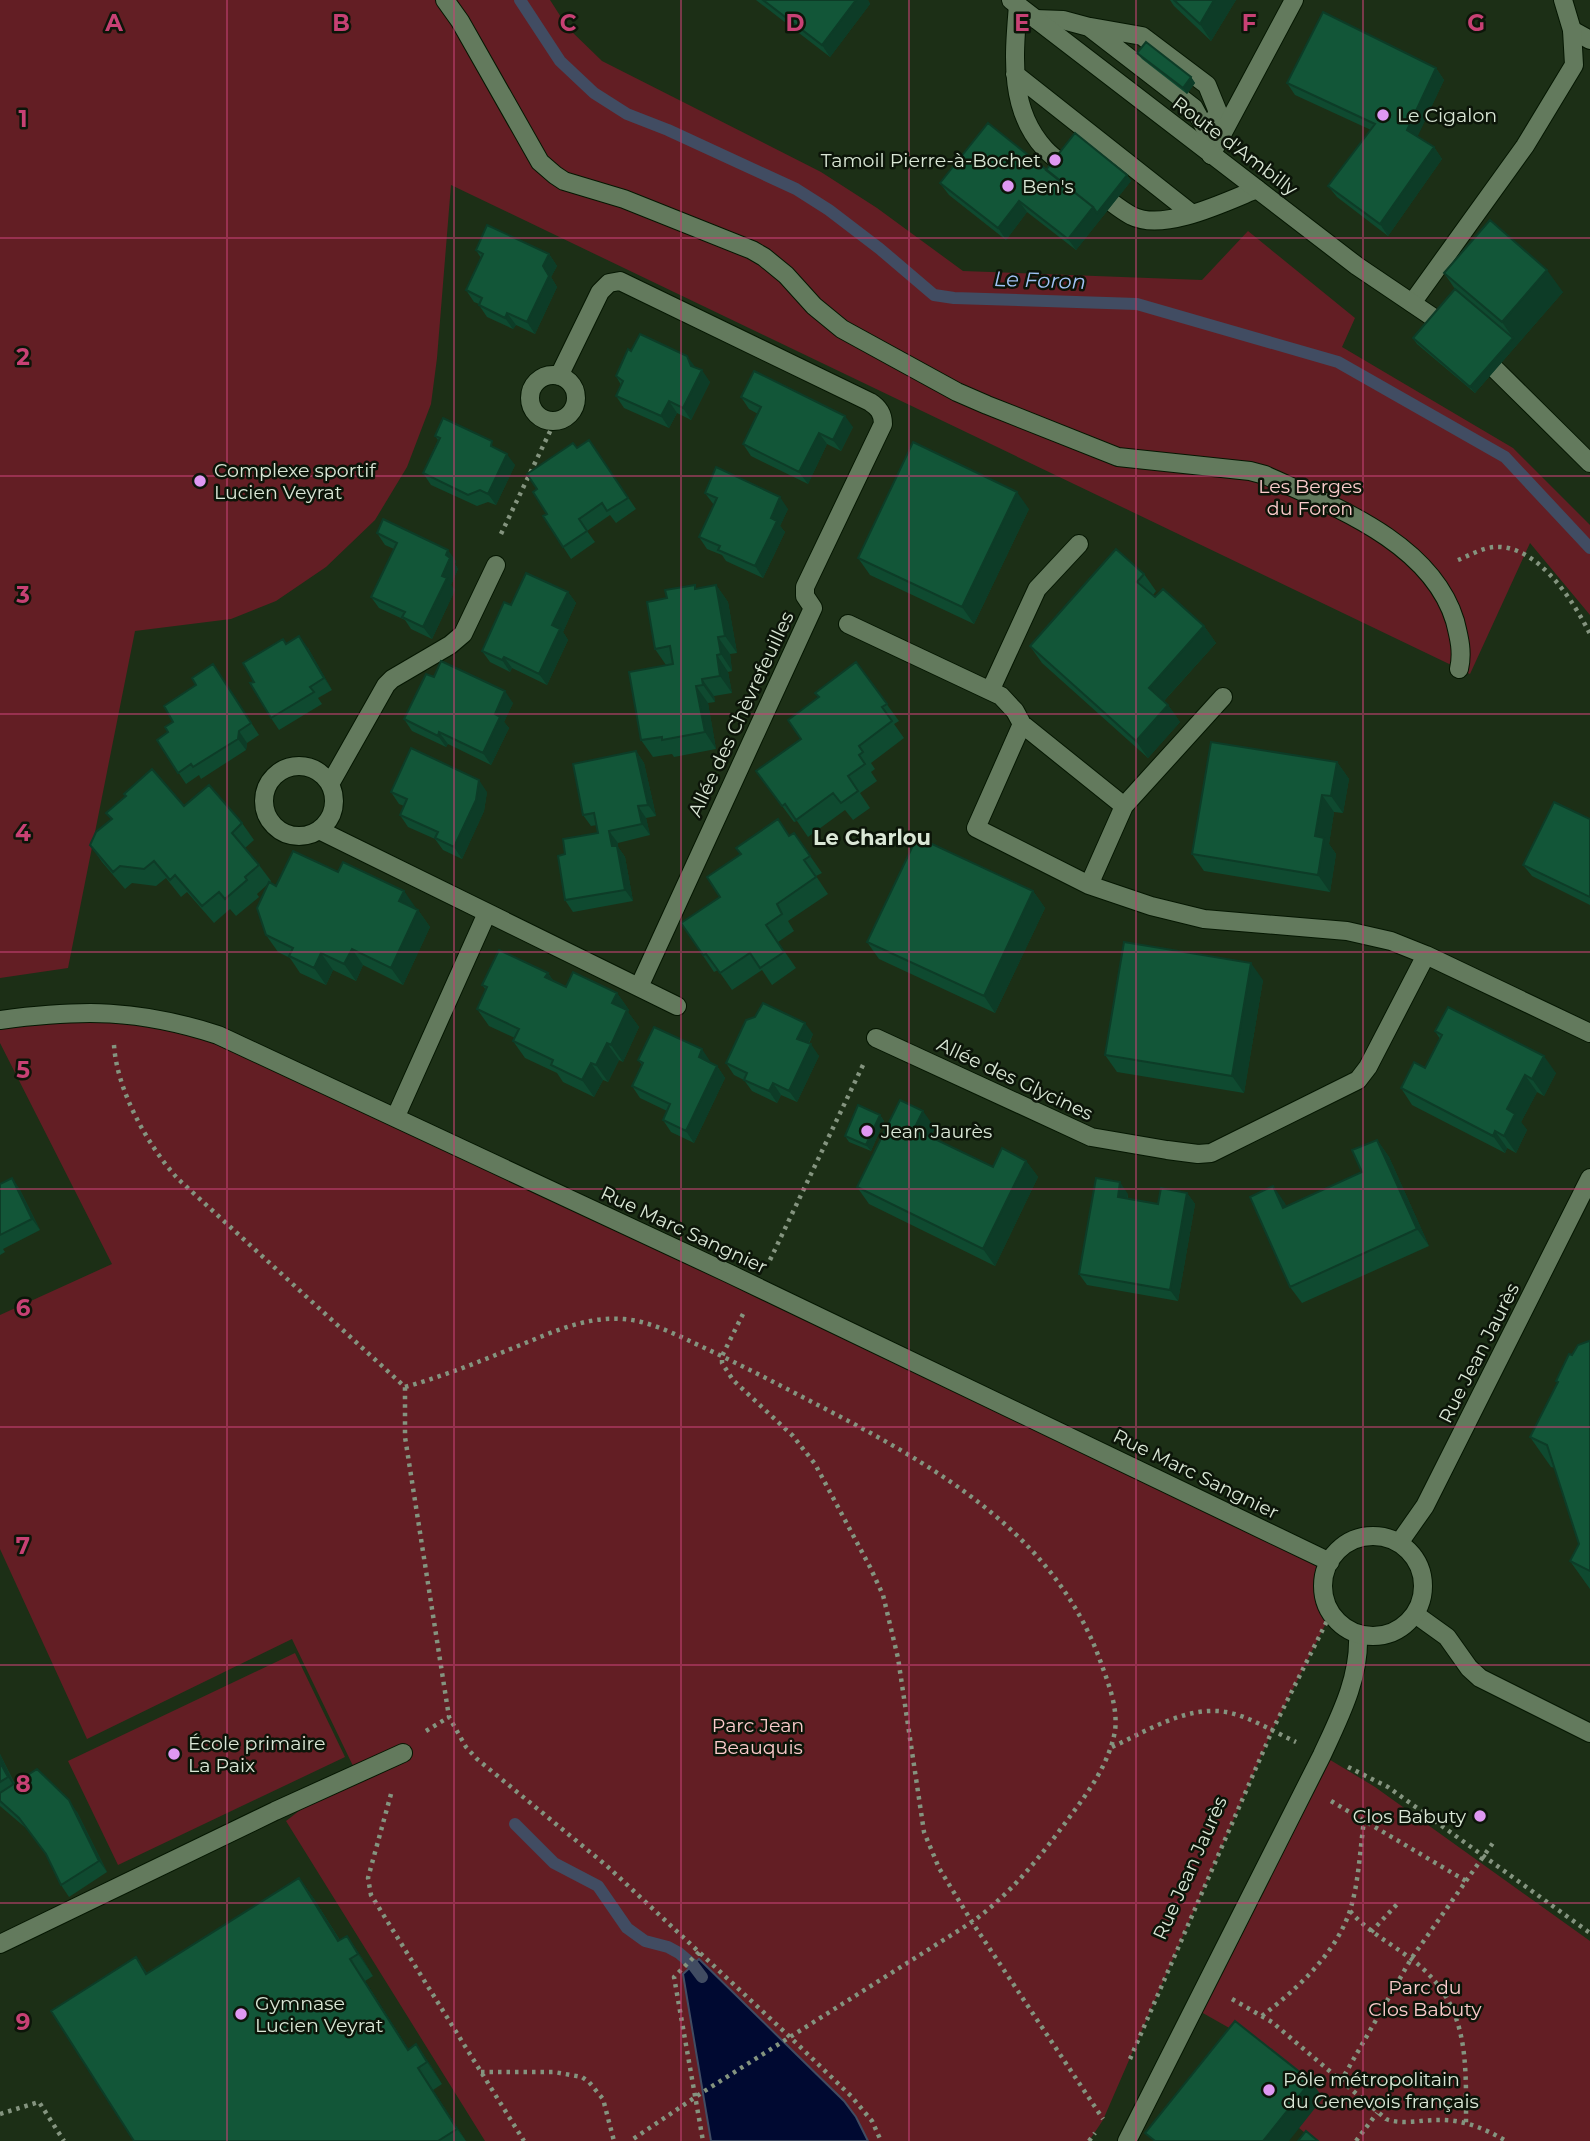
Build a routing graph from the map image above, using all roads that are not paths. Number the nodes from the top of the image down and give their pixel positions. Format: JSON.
{"nodes":[{"id":1,"x":445,"y":0,"type":"edge"},
{"id":2,"x":1294,"y":0,"type":"edge"},
{"id":3,"x":1563,"y":0,"type":"edge"},
{"id":4,"x":1015,"y":3,"type":"edge"},
{"id":5,"x":1035,"y":19,"type":"junction"},
{"id":6,"x":1089,"y":27,"type":"junction"},
{"id":7,"x":1572,"y":30,"type":"junction"},
{"id":8,"x":1590,"y":40,"type":"edge"},
{"id":9,"x":1015,"y":74,"type":"junction"},
{"id":10,"x":1207,"y":132,"type":"junction"},
{"id":11,"x":1210,"y":155,"type":"junction"},
{"id":12,"x":1257,"y":189,"type":"junction"},
{"id":13,"x":1191,"y":213,"type":"junction"},
{"id":14,"x":1412,"y":303,"type":"junction"},
{"id":15,"x":1437,"y":320,"type":"edge"},
{"id":16,"x":1495,"y":369,"type":"edge"},
{"id":17,"x":559,"y":376,"type":"junction"},
{"id":18,"x":1590,"y":463,"type":"edge"},
{"id":19,"x":1079,"y":544,"type":"dead end"},
{"id":20,"x":496,"y":565,"type":"road end"},
{"id":21,"x":848,"y":624,"type":"dead end"},
{"id":22,"x":1459,"y":668,"type":"dead end"},
{"id":23,"x":991,"y":689,"type":"junction"},
{"id":24,"x":1223,"y":697,"type":"dead end"},
{"id":25,"x":1022,"y":724,"type":"junction"},
{"id":26,"x":330,"y":784,"type":"junction"},
{"id":27,"x":1124,"y":806,"type":"junction"},
{"id":28,"x":319,"y":830,"type":"junction"},
{"id":29,"x":1089,"y":885,"type":"junction"},
{"id":30,"x":487,"y":913,"type":"junction"},
{"id":31,"x":1426,"y":955,"type":"junction"},
{"id":32,"x":639,"y":987,"type":"junction"},
{"id":33,"x":677,"y":1006,"type":"dead end"},
{"id":34,"x":0,"y":1020,"type":"edge"},
{"id":35,"x":1590,"y":1033,"type":"edge"},
{"id":36,"x":876,"y":1038,"type":"road end"},
{"id":37,"x":396,"y":1116,"type":"junction"},
{"id":38,"x":1590,"y":1178,"type":"edge"},
{"id":39,"x":1399,"y":1543,"type":"junction"},
{"id":40,"x":1330,"y":1562,"type":"junction"},
{"id":41,"x":1415,"y":1614,"type":"junction"},
{"id":42,"x":1357,"y":1634,"type":"junction"},
{"id":43,"x":1590,"y":1733,"type":"edge"},
{"id":44,"x":403,"y":1753,"type":"road end"},
{"id":45,"x":0,"y":1944,"type":"edge"},
{"id":46,"x":1127,"y":2141,"type":"edge"}],
"edges":[{"from":1,"to":22,"type":"street"},
{"from":2,"to":11,"type":"street"},
{"from":3,"to":7,"type":"street"},
{"from":4,"to":5,"type":"street","name":"Route d'Ambilly"},
{"from":4,"to":9,"type":"street"},
{"from":5,"to":6,"type":"street"},
{"from":5,"to":11,"type":"street","name":"Route d'Ambilly"},
{"from":6,"to":10,"type":"street"},
{"from":6,"to":10,"type":"street"},
{"from":7,"to":8,"type":"street"},
{"from":7,"to":14,"type":"street"},
{"from":9,"to":13,"type":"street"},
{"from":9,"to":13,"type":"street"},
{"from":10,"to":11,"type":"street"},
{"from":11,"to":12,"type":"street","name":"Route d'Ambilly"},
{"from":12,"to":13,"type":"street"},
{"from":12,"to":14,"type":"street","name":"Route d'Ambilly"},
{"from":14,"to":15,"type":"street","name":"Route d'Ambilly"},
{"from":16,"to":18,"type":"street"},
{"from":17,"to":17,"type":"street"},
{"from":17,"to":32,"type":"street","name":"Allée des Chèvrefeuilles"},
{"from":19,"to":23,"type":"street"},
{"from":20,"to":26,"type":"street"},
{"from":21,"to":23,"type":"street"},
{"from":23,"to":25,"type":"street"},
{"from":24,"to":27,"type":"street"},
{"from":25,"to":27,"type":"street"},
{"from":25,"to":29,"type":"street"},
{"from":26,"to":28,"type":"street"},
{"from":26,"to":28,"type":"street"},
{"from":27,"to":29,"type":"street"},
{"from":28,"to":30,"type":"street"},
{"from":29,"to":31,"type":"street"},
{"from":30,"to":32,"type":"street"},
{"from":30,"to":37,"type":"street"},
{"from":31,"to":35,"type":"street"},
{"from":31,"to":36,"type":"street","name":"Allée des Glycines"},
{"from":32,"to":33,"type":"street"},
{"from":34,"to":37,"type":"street","name":"Rue Marc Sangnier"},
{"from":37,"to":40,"type":"street","name":"Rue Marc Sangnier"},
{"from":38,"to":39,"type":"street","name":"Rue Jean Jaurès"},
{"from":39,"to":40,"type":"street"},
{"from":39,"to":41,"type":"street"},
{"from":40,"to":42,"type":"street"},
{"from":41,"to":42,"type":"street"},
{"from":41,"to":43,"type":"street"},
{"from":42,"to":46,"type":"street"},
{"from":44,"to":45,"type":"street"}]}
